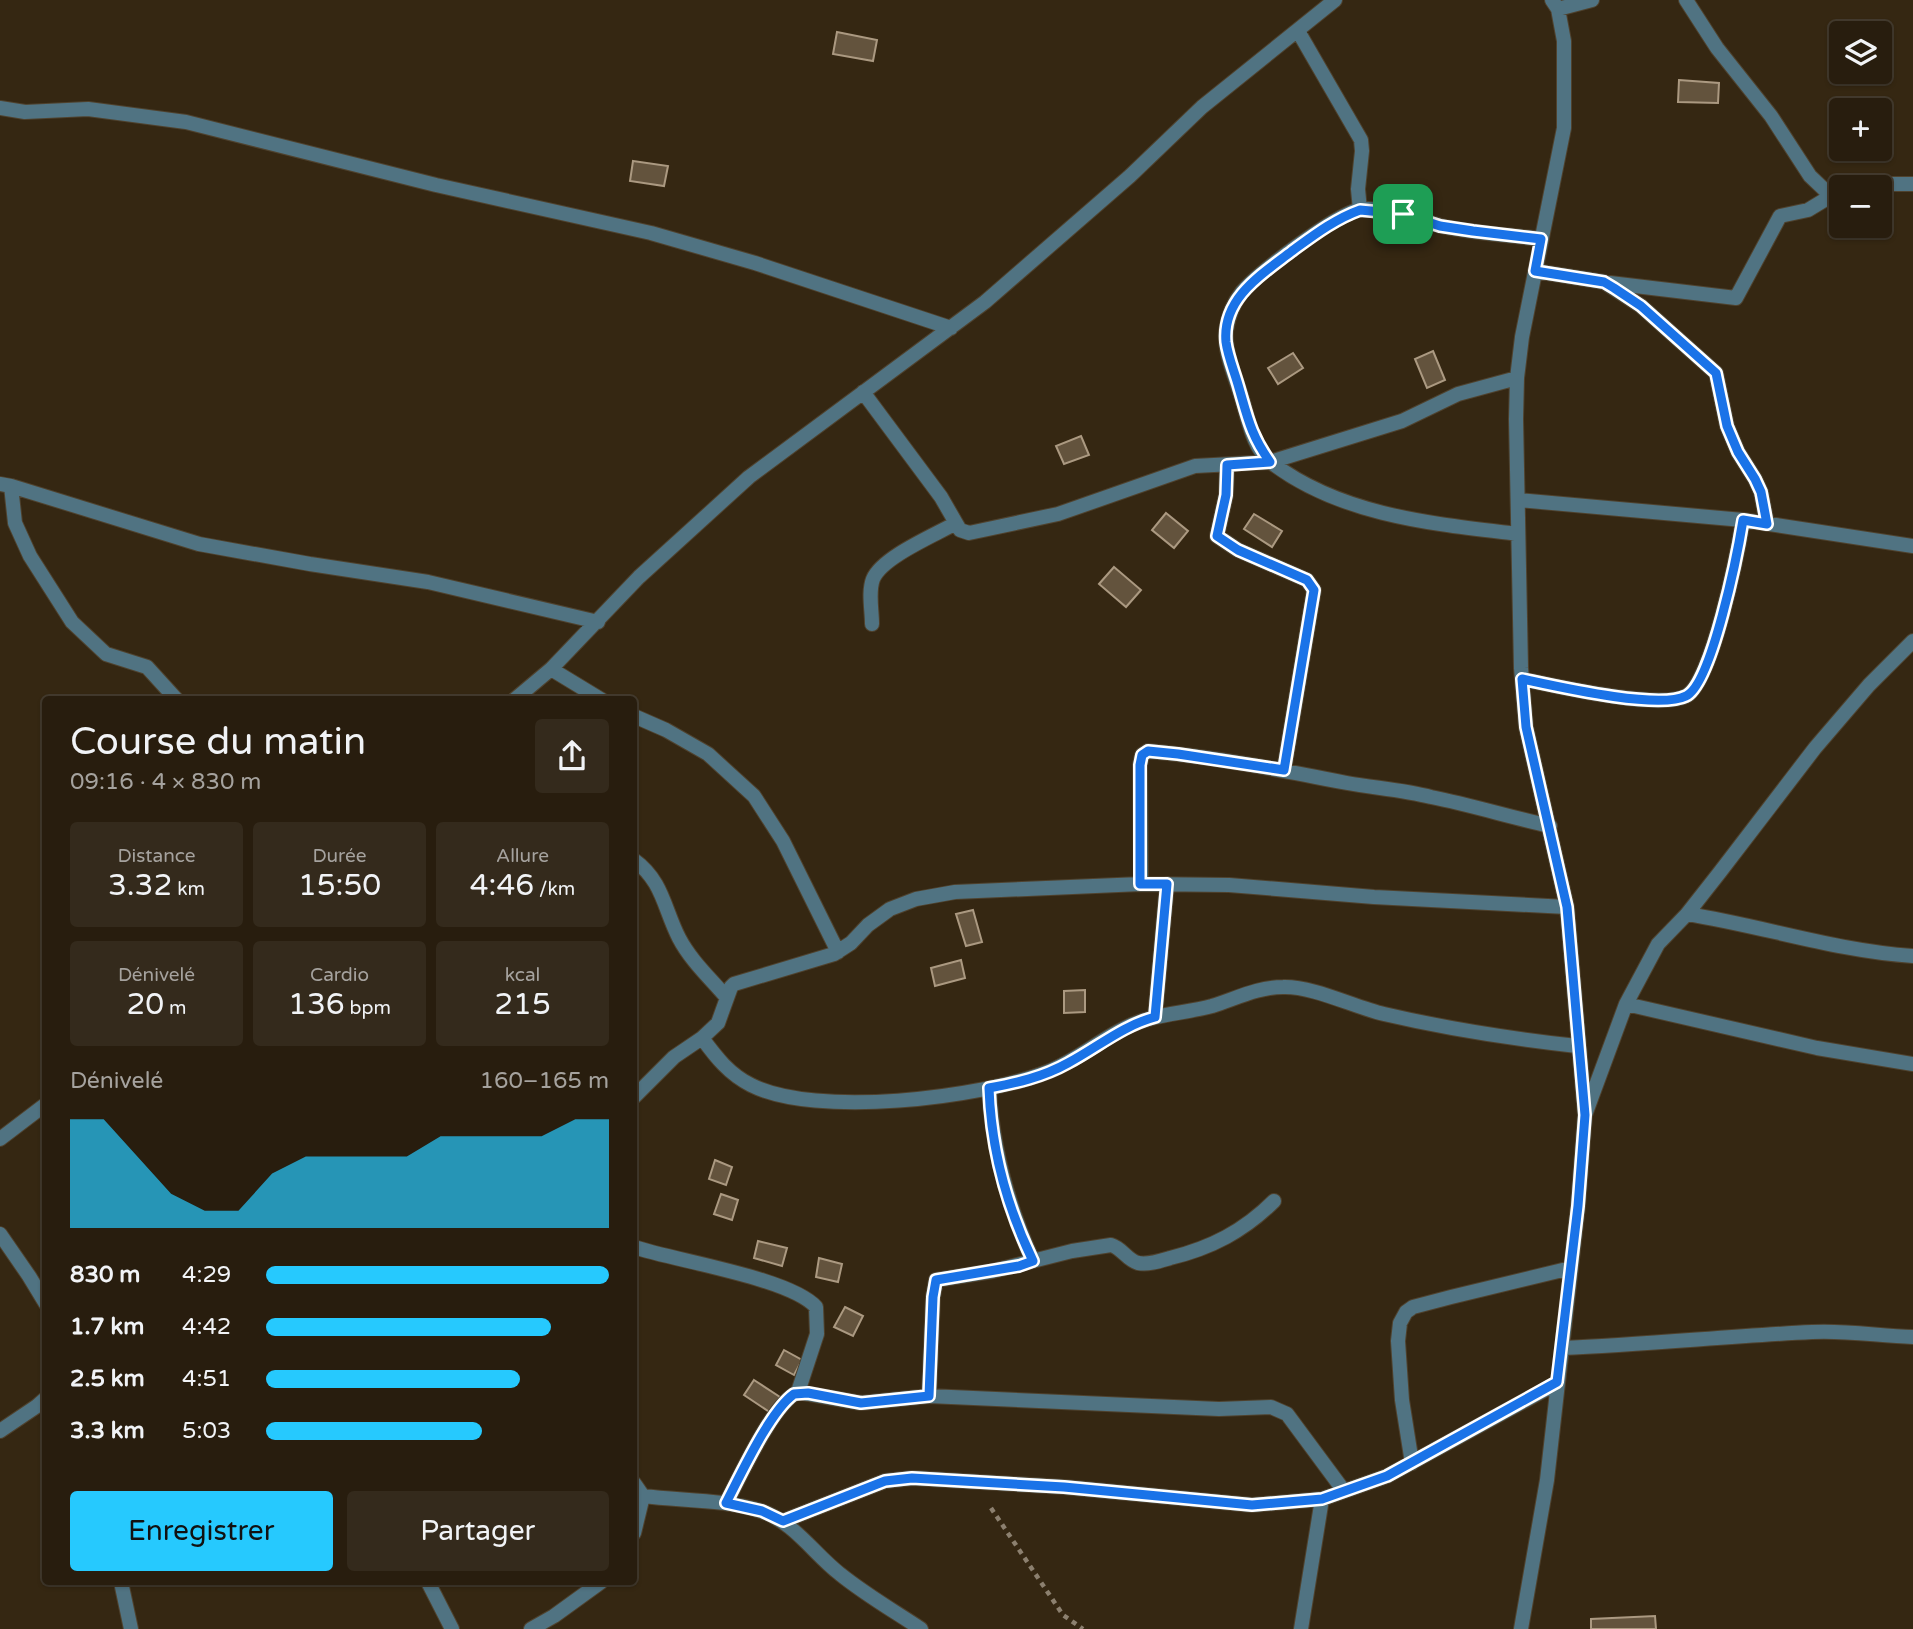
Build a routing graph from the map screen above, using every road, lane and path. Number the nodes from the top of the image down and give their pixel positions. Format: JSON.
{"nodes":[{"id":1,"x":1335,"y":0,"type":"edge"},
{"id":2,"x":1592,"y":0,"type":"edge"},
{"id":3,"x":1686,"y":0,"type":"edge"},
{"id":4,"x":1555,"y":5,"type":"edge"},
{"id":5,"x":1298,"y":30,"type":"junction"},
{"id":6,"x":0,"y":108,"type":"edge"},
{"id":7,"x":1892,"y":184,"type":"edge"},
{"id":8,"x":1913,"y":184,"type":"edge"},
{"id":9,"x":1829,"y":188,"type":"edge"},
{"id":10,"x":1829,"y":196,"type":"edge"},
{"id":11,"x":1360,"y":210,"type":"junction"},
{"id":12,"x":1541,"y":239,"type":"junction"},
{"id":13,"x":1535,"y":271,"type":"junction"},
{"id":14,"x":1604,"y":282,"type":"junction"},
{"id":15,"x":951,"y":328,"type":"junction"},
{"id":16,"x":1517,"y":378,"type":"junction"},
{"id":17,"x":863,"y":392,"type":"junction"},
{"id":18,"x":1270,"y":462,"type":"junction"},
{"id":19,"x":1227,"y":465,"type":"junction"},
{"id":20,"x":5,"y":485,"type":"edge"},
{"id":21,"x":1518,"y":500,"type":"junction"},
{"id":22,"x":1743,"y":520,"type":"junction"},
{"id":23,"x":956,"y":523,"type":"junction"},
{"id":24,"x":1767,"y":524,"type":"junction"},
{"id":25,"x":1518,"y":534,"type":"junction"},
{"id":26,"x":1913,"y":546,"type":"edge"},
{"id":27,"x":598,"y":622,"type":"junction"},
{"id":28,"x":872,"y":624,"type":"dead end"},
{"id":29,"x":1913,"y":640,"type":"edge"},
{"id":30,"x":551,"y":669,"type":"junction"},
{"id":31,"x":1522,"y":679,"type":"junction"},
{"id":32,"x":173,"y":696,"type":"edge"},
{"id":33,"x":520,"y":696,"type":"edge"},
{"id":34,"x":595,"y":696,"type":"edge"},
{"id":35,"x":637,"y":717,"type":"edge"},
{"id":36,"x":1284,"y":770,"type":"junction"},
{"id":37,"x":1550,"y":825,"type":"junction"},
{"id":38,"x":637,"y":863,"type":"edge"},
{"id":39,"x":1140,"y":884,"type":"junction"},
{"id":40,"x":1167,"y":884,"type":"junction"},
{"id":41,"x":1567,"y":907,"type":"junction"},
{"id":42,"x":1687,"y":914,"type":"junction"},
{"id":43,"x":838,"y":951,"type":"junction"},
{"id":44,"x":1913,"y":956,"type":"edge"},
{"id":45,"x":727,"y":998,"type":"junction"},
{"id":46,"x":1626,"y":1004,"type":"junction"},
{"id":47,"x":1155,"y":1017,"type":"junction"},
{"id":48,"x":702,"y":1038,"type":"junction"},
{"id":49,"x":1577,"y":1046,"type":"junction"},
{"id":50,"x":1913,"y":1064,"type":"edge"},
{"id":51,"x":989,"y":1088,"type":"junction"},
{"id":52,"x":637,"y":1094,"type":"edge"},
{"id":53,"x":42,"y":1107,"type":"edge"},
{"id":54,"x":1585,"y":1115,"type":"junction"},
{"id":55,"x":0,"y":1139,"type":"edge"},
{"id":56,"x":1274,"y":1201,"type":"dead end"},
{"id":57,"x":0,"y":1234,"type":"edge"},
{"id":58,"x":637,"y":1248,"type":"edge"},
{"id":59,"x":1033,"y":1261,"type":"junction"},
{"id":60,"x":1571,"y":1268,"type":"junction"},
{"id":61,"x":42,"y":1297,"type":"edge"},
{"id":62,"x":1913,"y":1337,"type":"edge"},
{"id":63,"x":1562,"y":1348,"type":"junction"},
{"id":64,"x":1557,"y":1382,"type":"junction"},
{"id":65,"x":798,"y":1392,"type":"junction"},
{"id":66,"x":929,"y":1396,"type":"junction"},
{"id":67,"x":42,"y":1402,"type":"edge"},
{"id":68,"x":0,"y":1431,"type":"edge"},
{"id":69,"x":1412,"y":1463,"type":"junction"},
{"id":70,"x":976,"y":1480,"type":"junction"},
{"id":71,"x":637,"y":1487,"type":"edge"},
{"id":72,"x":1344,"y":1492,"type":"junction"},
{"id":73,"x":643,"y":1496,"type":"junction"},
{"id":74,"x":1322,"y":1499,"type":"junction"},
{"id":75,"x":726,"y":1503,"type":"junction"},
{"id":76,"x":637,"y":1521,"type":"edge"},
{"id":77,"x":783,"y":1521,"type":"junction"},
{"id":78,"x":122,"y":1585,"type":"edge"},
{"id":79,"x":430,"y":1585,"type":"edge"},
{"id":80,"x":597,"y":1585,"type":"edge"},
{"id":81,"x":131,"y":1629,"type":"edge"},
{"id":82,"x":452,"y":1629,"type":"edge"},
{"id":83,"x":531,"y":1629,"type":"edge"},
{"id":84,"x":921,"y":1629,"type":"edge"},
{"id":85,"x":1083,"y":1629,"type":"edge"},
{"id":86,"x":1301,"y":1629,"type":"edge"},
{"id":87,"x":1521,"y":1629,"type":"edge"}],
"edges":[{"from":1,"to":5,"type":"street"},
{"from":2,"to":4,"type":"street"},
{"from":3,"to":9,"type":"street"},
{"from":4,"to":12,"type":"street"},
{"from":5,"to":11,"type":"street"},
{"from":5,"to":15,"type":"street"},
{"from":6,"to":15,"type":"street"},
{"from":7,"to":8,"type":"street"},
{"from":10,"to":14,"type":"street"},
{"from":11,"to":12,"type":"street"},
{"from":11,"to":18,"type":"street"},
{"from":12,"to":13,"type":"street"},
{"from":13,"to":14,"type":"street"},
{"from":13,"to":16,"type":"street"},
{"from":14,"to":24,"type":"street"},
{"from":15,"to":17,"type":"street"},
{"from":16,"to":18,"type":"street"},
{"from":16,"to":21,"type":"street"},
{"from":17,"to":23,"type":"street"},
{"from":17,"to":27,"type":"street"},
{"from":18,"to":19,"type":"street"},
{"from":18,"to":25,"type":"street"},
{"from":19,"to":23,"type":"street"},
{"from":19,"to":36,"type":"street"},
{"from":20,"to":27,"type":"street"},
{"from":20,"to":32,"type":"street"},
{"from":21,"to":22,"type":"street"},
{"from":21,"to":25,"type":"street"},
{"from":22,"to":24,"type":"street"},
{"from":22,"to":31,"type":"street"},
{"from":23,"to":28,"type":"street"},
{"from":24,"to":26,"type":"street"},
{"from":25,"to":31,"type":"street"},
{"from":27,"to":30,"type":"street"},
{"from":29,"to":42,"type":"street"},
{"from":30,"to":33,"type":"street"},
{"from":30,"to":34,"type":"street"},
{"from":31,"to":37,"type":"street"},
{"from":35,"to":43,"type":"street"},
{"from":36,"to":37,"type":"street"},
{"from":36,"to":39,"type":"street"},
{"from":37,"to":41,"type":"street"},
{"from":38,"to":45,"type":"street"},
{"from":39,"to":40,"type":"street"},
{"from":39,"to":43,"type":"street"},
{"from":40,"to":41,"type":"street"},
{"from":40,"to":47,"type":"street"},
{"from":41,"to":49,"type":"street"},
{"from":42,"to":44,"type":"street"},
{"from":42,"to":46,"type":"street"},
{"from":43,"to":45,"type":"street"},
{"from":45,"to":48,"type":"street"},
{"from":46,"to":50,"type":"street"},
{"from":46,"to":54,"type":"street"},
{"from":47,"to":49,"type":"street"},
{"from":47,"to":51,"type":"street"},
{"from":48,"to":51,"type":"street"},
{"from":48,"to":52,"type":"street"},
{"from":49,"to":54,"type":"street"},
{"from":51,"to":59,"type":"street"},
{"from":53,"to":55,"type":"street"},
{"from":54,"to":60,"type":"street"},
{"from":56,"to":59,"type":"street"},
{"from":57,"to":61,"type":"street"},
{"from":58,"to":65,"type":"street"},
{"from":59,"to":66,"type":"street"},
{"from":60,"to":63,"type":"street"},
{"from":60,"to":69,"type":"street"},
{"from":62,"to":63,"type":"street"},
{"from":63,"to":64,"type":"street"},
{"from":64,"to":69,"type":"street"},
{"from":64,"to":87,"type":"street"},
{"from":65,"to":66,"type":"street"},
{"from":65,"to":75,"type":"street"},
{"from":66,"to":72,"type":"street"},
{"from":67,"to":68,"type":"street"},
{"from":69,"to":72,"type":"street"},
{"from":70,"to":74,"type":"street"},
{"from":70,"to":77,"type":"street"},
{"from":70,"to":85,"type":"path"},
{"from":71,"to":73,"type":"street"},
{"from":72,"to":74,"type":"street"},
{"from":73,"to":75,"type":"street"},
{"from":73,"to":76,"type":"street"},
{"from":74,"to":86,"type":"street"},
{"from":75,"to":77,"type":"street"},
{"from":77,"to":84,"type":"street"},
{"from":78,"to":81,"type":"street"},
{"from":79,"to":82,"type":"street"},
{"from":80,"to":83,"type":"street"}]}
